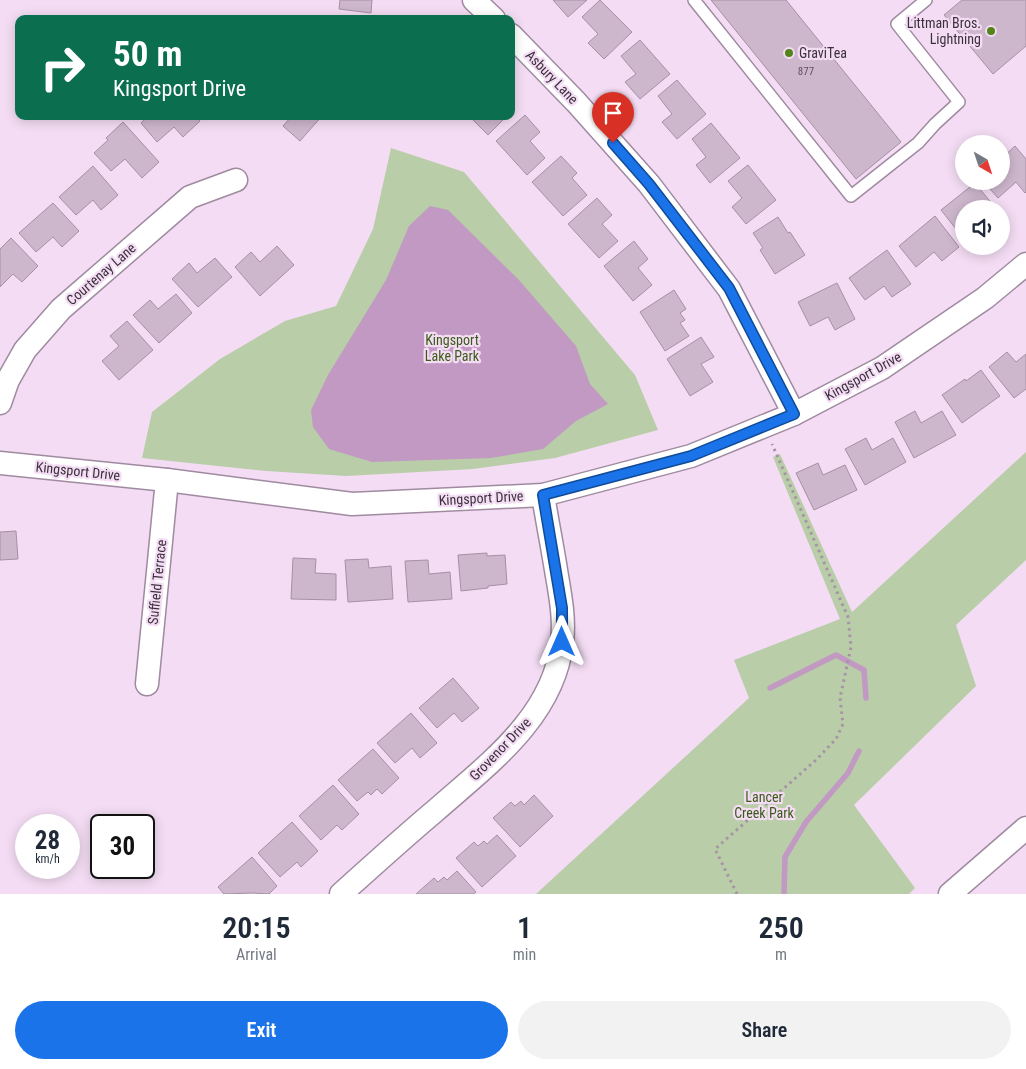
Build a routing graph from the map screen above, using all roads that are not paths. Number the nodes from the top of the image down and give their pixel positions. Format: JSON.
{"nodes":[{"id":1,"x":474,"y":0,"type":"edge"},
{"id":2,"x":694,"y":0,"type":"edge"},
{"id":3,"x":926,"y":0,"type":"edge"},
{"id":4,"x":490,"y":15,"type":"edge"},
{"id":5,"x":515,"y":39,"type":"edge"},
{"id":6,"x":236,"y":180,"type":"dead end"},
{"id":7,"x":1026,"y":264,"type":"edge"},
{"id":8,"x":0,"y":403,"type":"edge"},
{"id":9,"x":794,"y":414,"type":"junction"},
{"id":10,"x":0,"y":463,"type":"edge"},
{"id":11,"x":167,"y":480,"type":"junction"},
{"id":12,"x":543,"y":495,"type":"junction"},
{"id":13,"x":147,"y":684,"type":"dead end"},
{"id":14,"x":1026,"y":828,"type":"edge"},
{"id":15,"x":341,"y":894,"type":"edge"},
{"id":16,"x":950,"y":894,"type":"edge"}],
"edges":[{"from":1,"to":4,"type":"street"},
{"from":2,"to":3,"type":"lane"},
{"from":5,"to":9,"type":"street","name":"Asbury Lane"},
{"from":6,"to":8,"type":"street","name":"Courtenay Lane"},
{"from":7,"to":9,"type":"street","name":"Kingsport Drive"},
{"from":9,"to":12,"type":"street","name":"Kingsport Drive"},
{"from":10,"to":11,"type":"street","name":"Kingsport Drive"},
{"from":11,"to":12,"type":"street","name":"Kingsport Drive"},
{"from":11,"to":13,"type":"street","name":"Suffield Terrace"},
{"from":12,"to":15,"type":"street","name":"Grovenor Drive"},
{"from":14,"to":16,"type":"street"}]}
